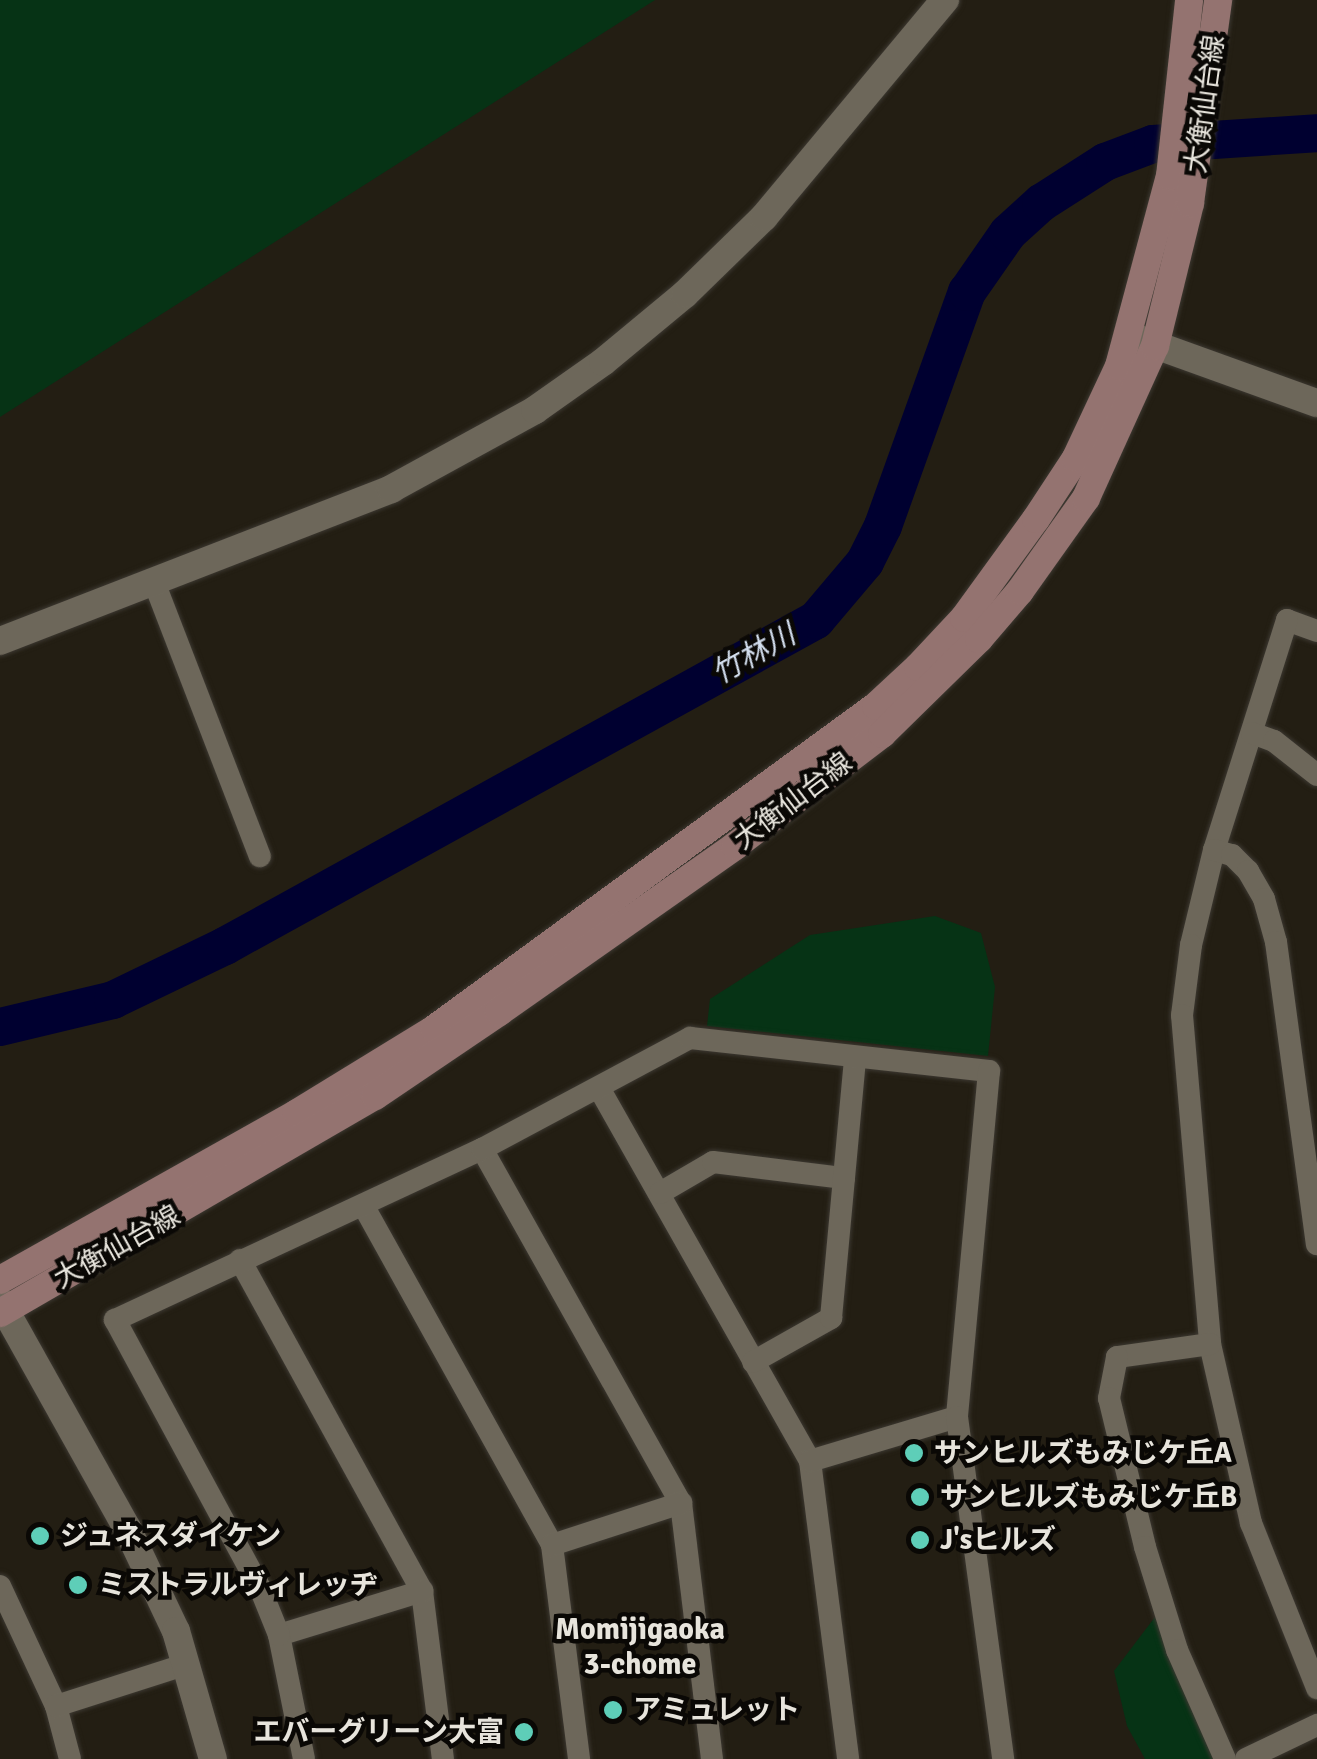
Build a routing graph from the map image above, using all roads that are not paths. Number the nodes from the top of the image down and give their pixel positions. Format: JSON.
{"nodes":[{"id":1,"x":945,"y":0,"type":"edge"},
{"id":2,"x":1189,"y":0,"type":"edge"},
{"id":3,"x":1218,"y":0,"type":"edge"},
{"id":4,"x":1192,"y":100,"type":"junction"},
{"id":5,"x":1142,"y":341,"type":"junction"},
{"id":6,"x":1317,"y":404,"type":"edge"},
{"id":7,"x":154,"y":582,"type":"junction"},
{"id":8,"x":1317,"y":631,"type":"edge"},
{"id":9,"x":0,"y":641,"type":"edge"},
{"id":10,"x":1252,"y":734,"type":"junction"},
{"id":11,"x":1317,"y":775,"type":"edge"},
{"id":12,"x":1214,"y":850,"type":"junction"},
{"id":13,"x":260,"y":856,"type":"dead end"},
{"id":14,"x":855,"y":1058,"type":"junction"},
{"id":15,"x":599,"y":1088,"type":"junction"},
{"id":16,"x":482,"y":1149,"type":"junction"},
{"id":17,"x":844,"y":1178,"type":"junction"},
{"id":18,"x":1313,"y":1190,"type":"edge"},
{"id":19,"x":660,"y":1194,"type":"junction"},
{"id":20,"x":363,"y":1205,"type":"junction"},
{"id":21,"x":1317,"y":1244,"type":"edge"},
{"id":22,"x":240,"y":1260,"type":"junction"},
{"id":23,"x":0,"y":1280,"type":"edge"},
{"id":24,"x":2,"y":1308,"type":"edge"},
{"id":25,"x":1210,"y":1344,"type":"junction"},
{"id":26,"x":753,"y":1362,"type":"junction"},
{"id":27,"x":957,"y":1417,"type":"junction"},
{"id":28,"x":810,"y":1462,"type":"junction"},
{"id":29,"x":681,"y":1503,"type":"junction"},
{"id":30,"x":552,"y":1545,"type":"junction"},
{"id":31,"x":0,"y":1586,"type":"edge"},
{"id":32,"x":422,"y":1591,"type":"junction"},
{"id":33,"x":279,"y":1634,"type":"junction"},
{"id":34,"x":187,"y":1664,"type":"junction"},
{"id":35,"x":1317,"y":1688,"type":"edge"},
{"id":36,"x":56,"y":1706,"type":"junction"},
{"id":37,"x":1317,"y":1725,"type":"edge"},
{"id":38,"x":70,"y":1759,"type":"edge"},
{"id":39,"x":213,"y":1759,"type":"edge"},
{"id":40,"x":304,"y":1759,"type":"edge"},
{"id":41,"x":443,"y":1759,"type":"edge"},
{"id":42,"x":579,"y":1759,"type":"edge"},
{"id":43,"x":712,"y":1759,"type":"edge"},
{"id":44,"x":848,"y":1759,"type":"edge"},
{"id":45,"x":1003,"y":1759,"type":"edge"},
{"id":46,"x":1225,"y":1759,"type":"edge"},
{"id":47,"x":1246,"y":1759,"type":"edge"}],
"edges":[{"from":1,"to":7,"type":"street"},
{"from":2,"to":4,"type":"main road","name":"大衡仙台線"},
{"from":3,"to":4,"type":"main road","name":"大衡仙台線"},
{"from":4,"to":5,"type":"main road","name":"大衡仙台線"},
{"from":5,"to":6,"type":"street"},
{"from":5,"to":23,"type":"main road","name":"大衡仙台線"},
{"from":5,"to":24,"type":"main road","name":"大衡仙台線"},
{"from":7,"to":9,"type":"street"},
{"from":7,"to":13,"type":"street"},
{"from":8,"to":10,"type":"street"},
{"from":10,"to":11,"type":"street"},
{"from":10,"to":12,"type":"street"},
{"from":12,"to":18,"type":"street"},
{"from":12,"to":25,"type":"street"},
{"from":14,"to":15,"type":"street"},
{"from":14,"to":17,"type":"street"},
{"from":14,"to":27,"type":"street"},
{"from":15,"to":16,"type":"street"},
{"from":15,"to":19,"type":"street"},
{"from":16,"to":20,"type":"street"},
{"from":16,"to":29,"type":"street"},
{"from":17,"to":19,"type":"street"},
{"from":17,"to":26,"type":"street"},
{"from":18,"to":21,"type":"street"},
{"from":19,"to":26,"type":"street"},
{"from":20,"to":22,"type":"street"},
{"from":20,"to":30,"type":"street"},
{"from":22,"to":32,"type":"street"},
{"from":22,"to":33,"type":"street"},
{"from":24,"to":34,"type":"street"},
{"from":25,"to":35,"type":"street"},
{"from":25,"to":46,"type":"street"},
{"from":26,"to":28,"type":"street"},
{"from":27,"to":28,"type":"street"},
{"from":27,"to":45,"type":"street"},
{"from":28,"to":44,"type":"street"},
{"from":29,"to":30,"type":"street"},
{"from":29,"to":43,"type":"street"},
{"from":30,"to":42,"type":"street"},
{"from":31,"to":36,"type":"street"},
{"from":32,"to":33,"type":"street"},
{"from":32,"to":41,"type":"street"},
{"from":33,"to":40,"type":"street"},
{"from":34,"to":36,"type":"street"},
{"from":34,"to":39,"type":"street"},
{"from":36,"to":38,"type":"street"},
{"from":37,"to":47,"type":"street"}]}
